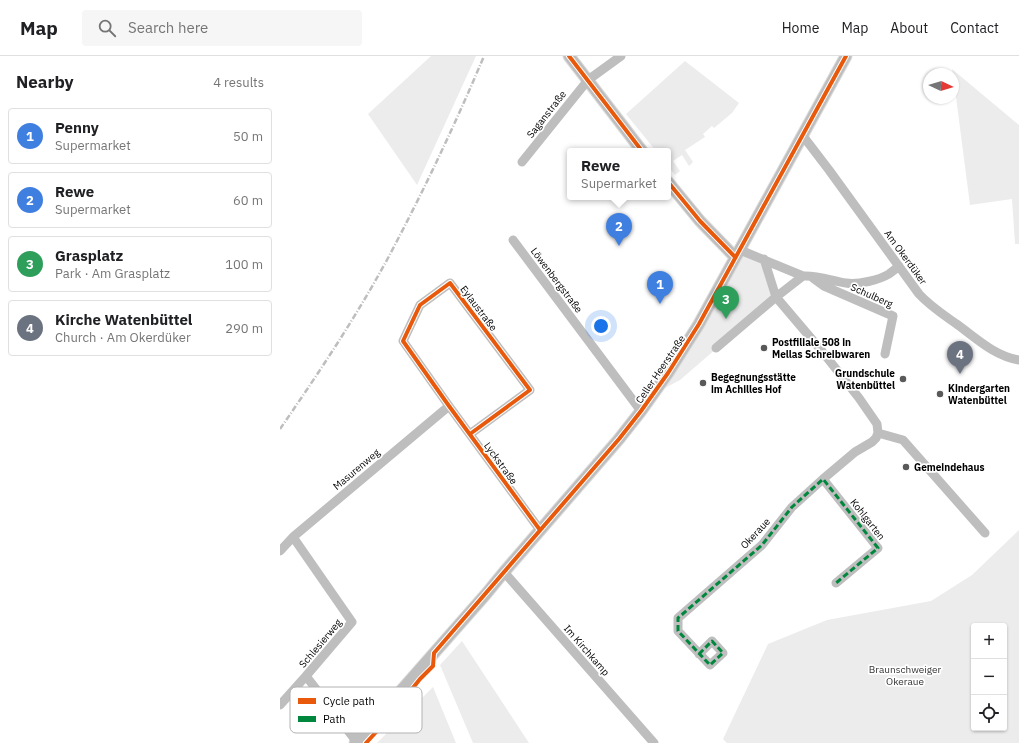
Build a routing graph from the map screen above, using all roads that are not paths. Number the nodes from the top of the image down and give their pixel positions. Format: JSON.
{"nodes":[{"id":1,"x":569,"y":56,"type":"edge"},
{"id":2,"x":621,"y":56,"type":"edge"},
{"id":3,"x":846,"y":56,"type":"edge"},
{"id":4,"x":588,"y":80,"type":"junction"},
{"id":5,"x":803,"y":136,"type":"junction"},
{"id":6,"x":640,"y":148,"type":"edge"},
{"id":7,"x":522,"y":162,"type":"dead end"},
{"id":8,"x":671,"y":186,"type":"edge"},
{"id":9,"x":513,"y":240,"type":"dead end"},
{"id":10,"x":737,"y":254,"type":"junction"},
{"id":11,"x":764,"y":259,"type":"junction"},
{"id":12,"x":899,"y":266,"type":"junction"},
{"id":13,"x":807,"y":276,"type":"junction"},
{"id":14,"x":776,"y":297,"type":"junction"},
{"id":15,"x":716,"y":348,"type":"dead end"},
{"id":16,"x":885,"y":354,"type":"dead end"},
{"id":17,"x":1019,"y":360,"type":"edge"},
{"id":18,"x":449,"y":406,"type":"junction"},
{"id":19,"x":641,"y":411,"type":"junction"},
{"id":20,"x":878,"y":432,"type":"junction"},
{"id":21,"x":470,"y":434,"type":"junction"},
{"id":22,"x":823,"y":479,"type":"junction"},
{"id":23,"x":540,"y":530,"type":"junction"},
{"id":24,"x":984,"y":532,"type":"dead end"},
{"id":25,"x":293,"y":537,"type":"junction"},
{"id":26,"x":280,"y":551,"type":"edge"},
{"id":27,"x":504,"y":572,"type":"junction"},
{"id":28,"x":836,"y":584,"type":"dead end"},
{"id":29,"x":699,"y":654,"type":"dead end"},
{"id":30,"x":306,"y":676,"type":"junction"},
{"id":31,"x":296,"y":687,"type":"edge"},
{"id":32,"x":314,"y":687,"type":"edge"},
{"id":33,"x":404,"y":687,"type":"edge"},
{"id":34,"x":290,"y":694,"type":"edge"},
{"id":35,"x":280,"y":705,"type":"edge"},
{"id":36,"x":348,"y":733,"type":"edge"},
{"id":37,"x":363,"y":733,"type":"edge"},
{"id":38,"x":355,"y":742,"type":"edge"},
{"id":39,"x":654,"y":743,"type":"edge"}],
"edges":[{"from":1,"to":4,"type":"main road"},
{"from":2,"to":4,"type":"street","name":"Saganstraße"},
{"from":3,"to":5,"type":"main road","name":"Celler Heerstraße"},
{"from":4,"to":6,"type":"main road"},
{"from":4,"to":7,"type":"street","name":"Saganstraße"},
{"from":5,"to":10,"type":"main road","name":"Celler Heerstraße"},
{"from":5,"to":12,"type":"street","name":"Am Okerdüker"},
{"from":8,"to":10,"type":"main road"},
{"from":9,"to":19,"type":"street","name":"Löwenbergstraße"},
{"from":10,"to":11,"type":"street"},
{"from":10,"to":19,"type":"main road","name":"Celler Heerstraße"},
{"from":11,"to":13,"type":"street"},
{"from":11,"to":14,"type":"street"},
{"from":12,"to":13,"type":"street","name":"Schulberg"},
{"from":12,"to":17,"type":"street","name":"Am Okerdüker"},
{"from":13,"to":14,"type":"street"},
{"from":13,"to":16,"type":"street","name":"Schulberg"},
{"from":14,"to":15,"type":"street"},
{"from":14,"to":20,"type":"street"},
{"from":18,"to":21,"type":"street","name":"Lyckstraße"},
{"from":18,"to":21,"type":"street","name":"Eylaustraße"},
{"from":18,"to":25,"type":"street","name":"Masurenweg"},
{"from":19,"to":23,"type":"main road","name":"Celler Heerstraße"},
{"from":20,"to":22,"type":"street","name":"Okeraue"},
{"from":20,"to":24,"type":"street"},
{"from":21,"to":23,"type":"street","name":"Lyckstraße"},
{"from":22,"to":28,"type":"street","name":"Kohlgarten"},
{"from":22,"to":29,"type":"street","name":"Okeraue"},
{"from":23,"to":27,"type":"main road","name":"Celler Heerstraße"},
{"from":25,"to":26,"type":"street","name":"Masurenweg"},
{"from":25,"to":30,"type":"street","name":"Schlesierweg"},
{"from":27,"to":33,"type":"main road","name":"Celler Heerstraße"},
{"from":27,"to":39,"type":"street","name":"Im Kirchkamp"},
{"from":30,"to":31,"type":"street"},
{"from":30,"to":32,"type":"street","name":"Schlesierweg"},
{"from":34,"to":35,"type":"street"},
{"from":36,"to":38,"type":"street","name":"Schlesierweg"},
{"from":37,"to":38,"type":"main road","name":"Celler Heerstraße"}]}
